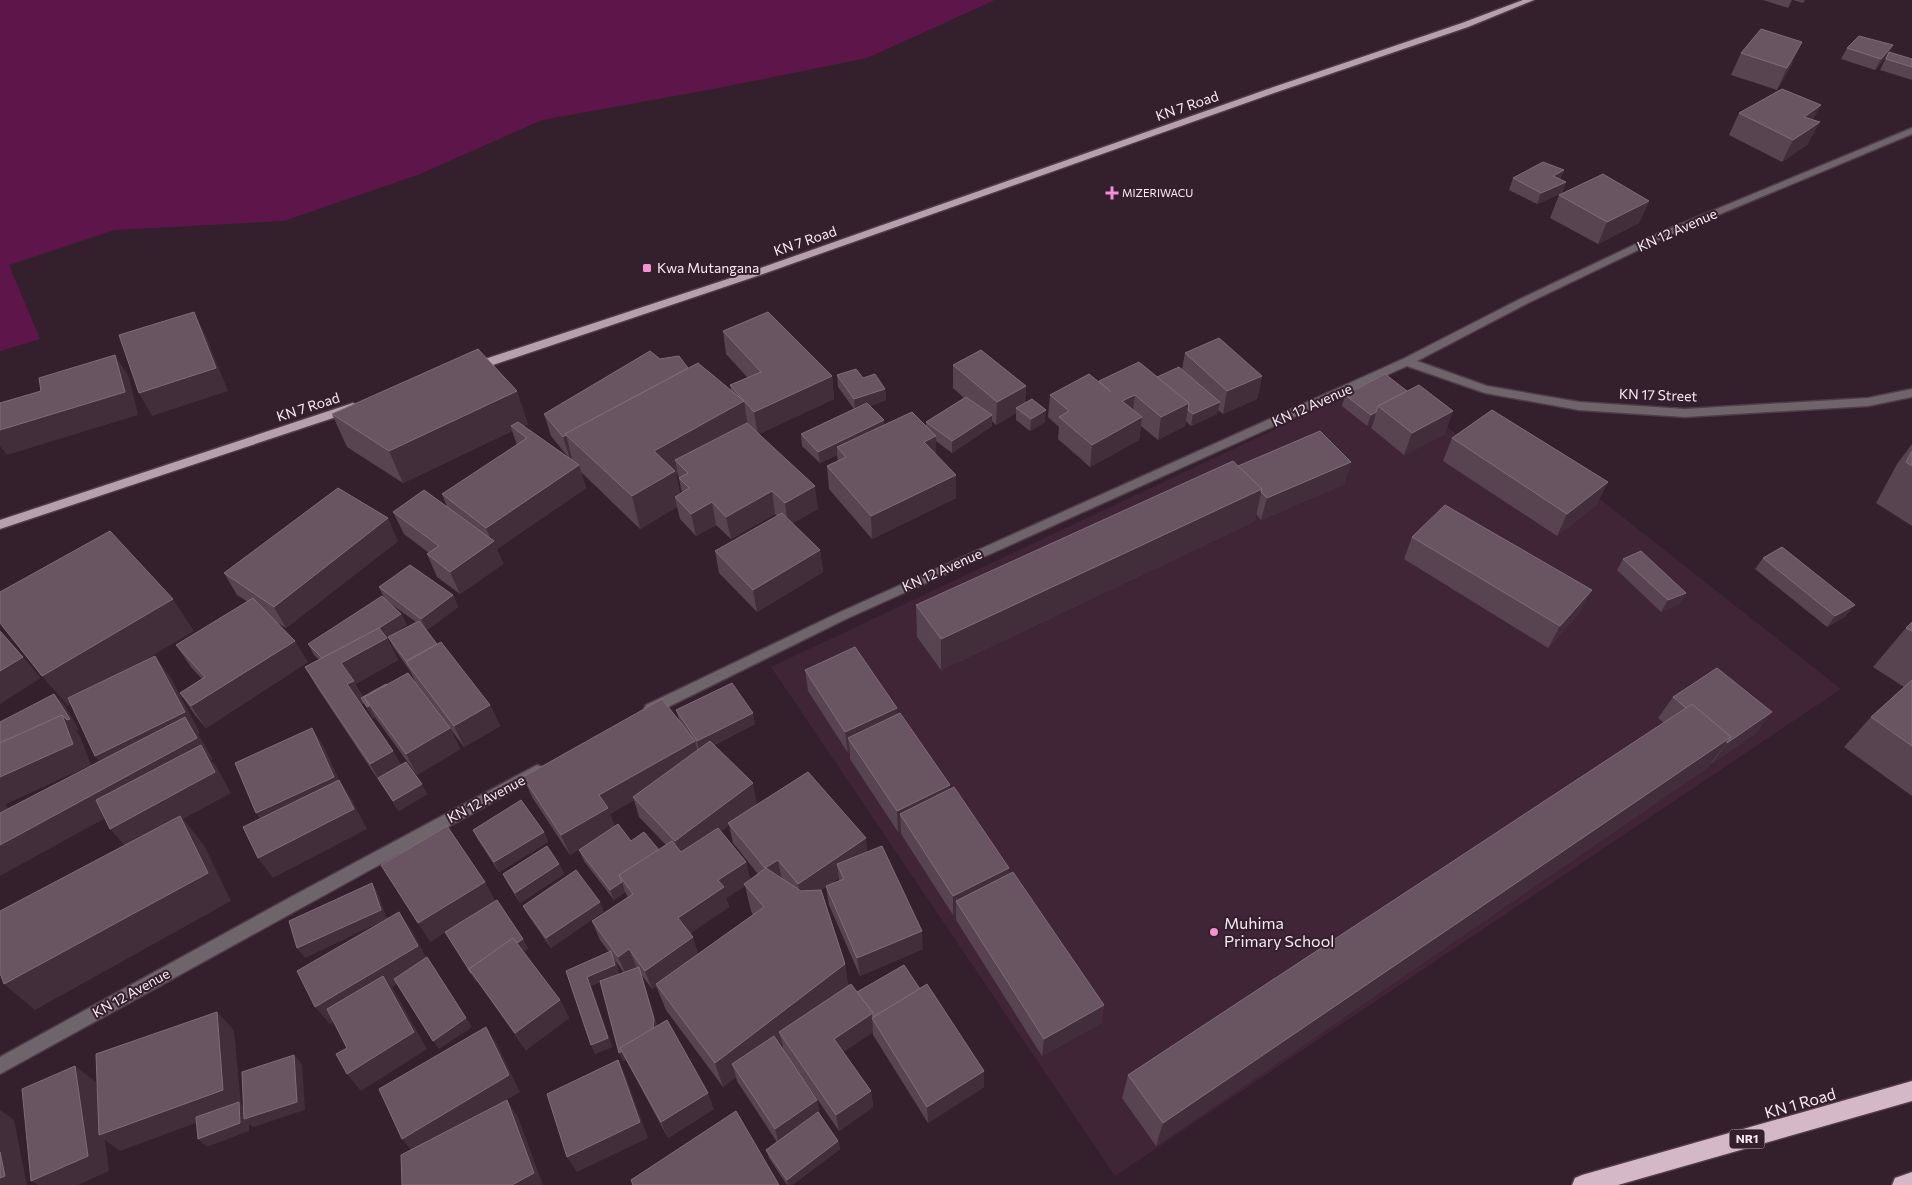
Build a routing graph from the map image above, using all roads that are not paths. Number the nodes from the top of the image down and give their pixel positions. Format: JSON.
{"nodes":[{"id":1,"x":1530,"y":0,"type":"edge"},
{"id":2,"x":1912,"y":131,"type":"edge"},
{"id":3,"x":1407,"y":362,"type":"junction"},
{"id":4,"x":460,"y":371,"type":"edge"},
{"id":5,"x":1912,"y":393,"type":"edge"},
{"id":6,"x":367,"y":402,"type":"edge"},
{"id":7,"x":0,"y":525,"type":"edge"},
{"id":8,"x":639,"y":716,"type":"edge"},
{"id":9,"x":553,"y":763,"type":"edge"},
{"id":10,"x":0,"y":1066,"type":"edge"},
{"id":11,"x":1912,"y":1092,"type":"edge"},
{"id":12,"x":1912,"y":1182,"type":"edge"},
{"id":13,"x":1582,"y":1185,"type":"edge"},
{"id":14,"x":1902,"y":1185,"type":"edge"}],
"edges":[{"from":1,"to":4,"type":"main road","name":"KN 7 Road"},
{"from":2,"to":3,"type":"street","name":"KN 12 Avenue"},
{"from":3,"to":5,"type":"street","name":"KN 17 Street"},
{"from":3,"to":8,"type":"street","name":"KN 12 Avenue"},
{"from":6,"to":7,"type":"main road","name":"KN 7 Road"},
{"from":9,"to":10,"type":"street","name":"KN 12 Avenue"},
{"from":11,"to":13,"type":"highway","name":"KN 1 Road","number":"NR1"},
{"from":12,"to":14,"type":"highway"}]}
